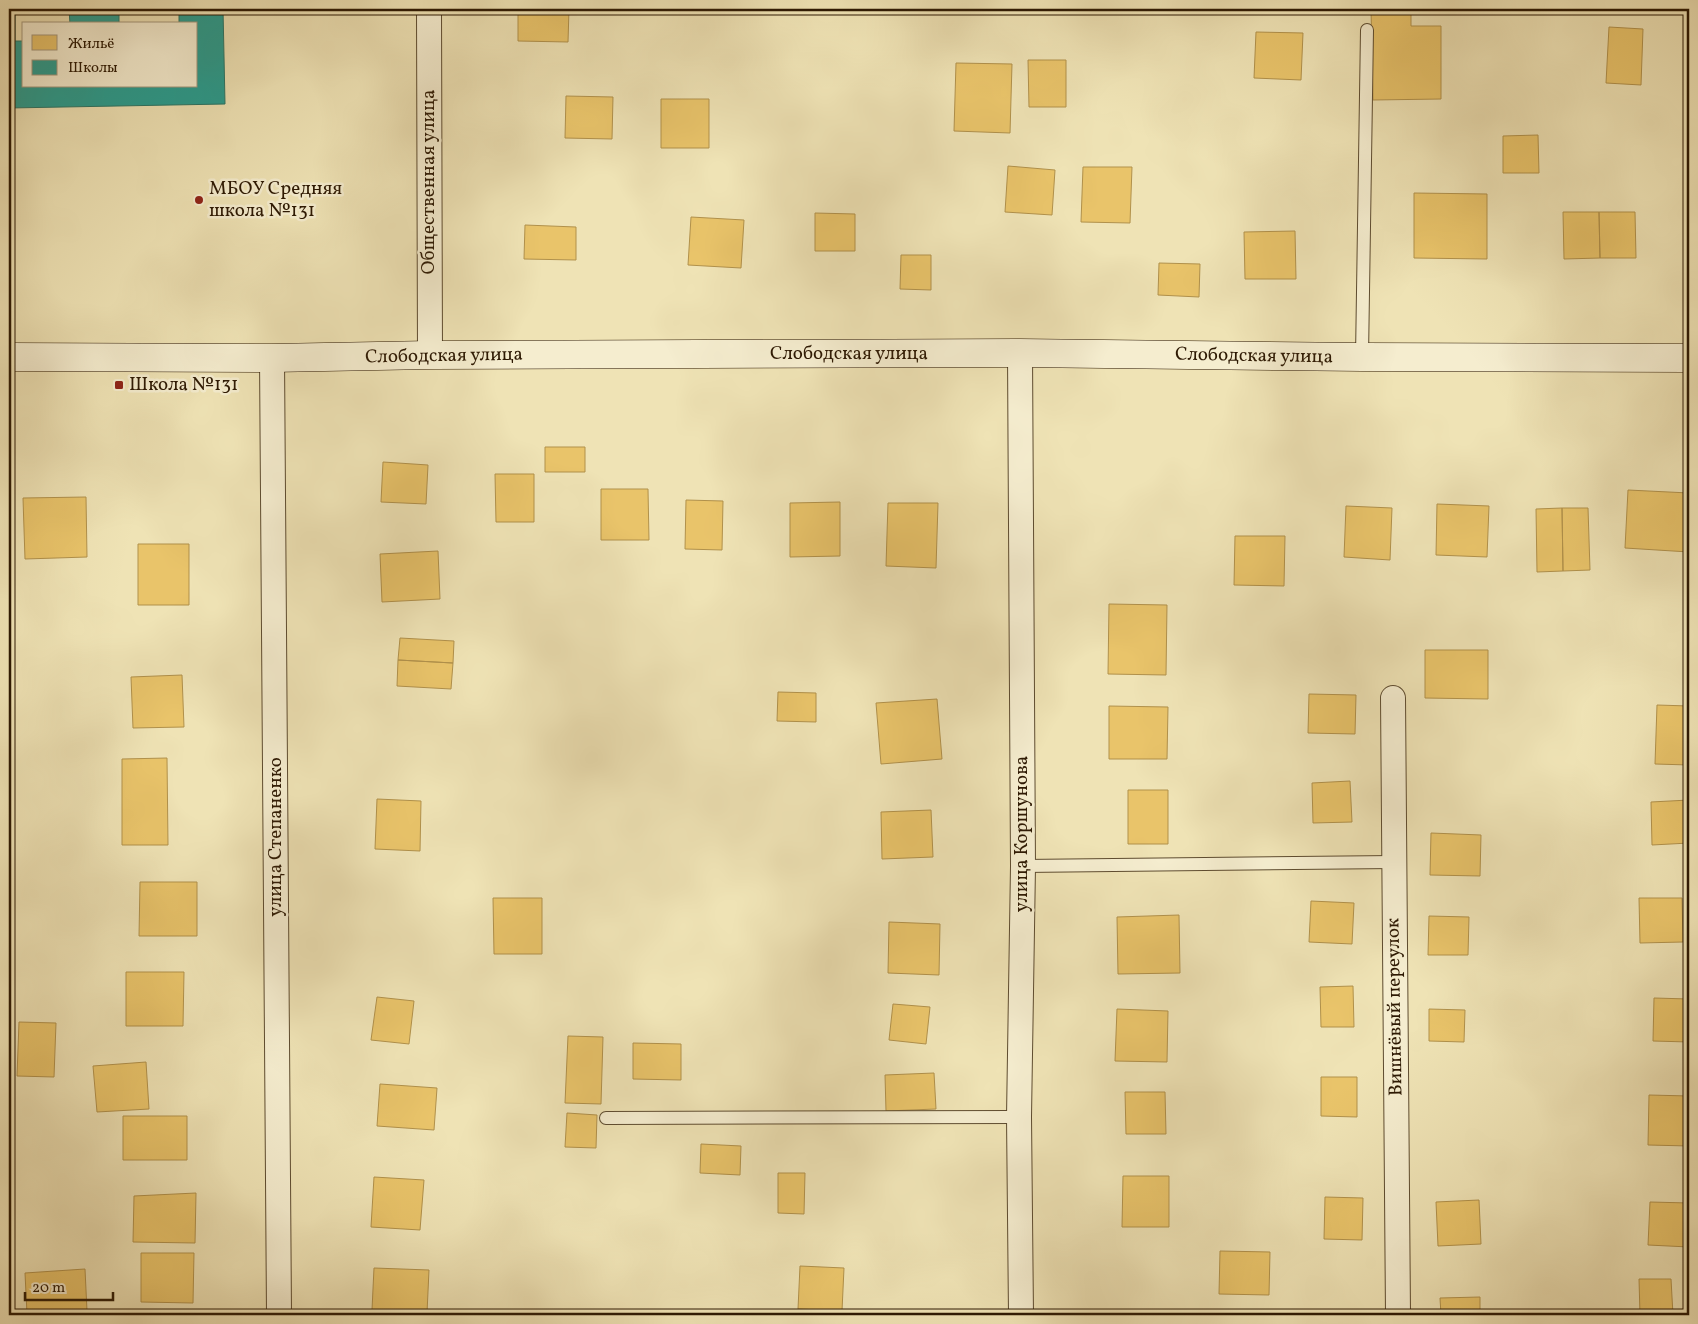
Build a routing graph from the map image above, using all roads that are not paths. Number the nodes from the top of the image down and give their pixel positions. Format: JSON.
{"nodes":[{"id":1,"x":429,"y":9,"type":"edge"},
{"id":2,"x":1367,"y":30,"type":"dead end"},
{"id":3,"x":1020,"y":353,"type":"junction"},
{"id":4,"x":430,"y":355,"type":"junction"},
{"id":5,"x":9,"y":357,"type":"edge"},
{"id":6,"x":1362,"y":357,"type":"junction"},
{"id":7,"x":272,"y":358,"type":"junction"},
{"id":8,"x":1689,"y":358,"type":"edge"},
{"id":9,"x":1393,"y":698,"type":"dead end"},
{"id":10,"x":1394,"y":862,"type":"junction"},
{"id":11,"x":1023,"y":866,"type":"junction"},
{"id":12,"x":1019,"y":1117,"type":"junction"},
{"id":13,"x":606,"y":1118,"type":"dead end"},
{"id":14,"x":279,"y":1315,"type":"edge"},
{"id":15,"x":1021,"y":1315,"type":"edge"},
{"id":16,"x":1398,"y":1315,"type":"edge"}],
"edges":[{"from":1,"to":4,"type":"street","name":"Общественная улица"},
{"from":2,"to":6,"type":"lane"},
{"from":3,"to":4,"type":"street","name":"Слободская улица"},
{"from":3,"to":6,"type":"street","name":"Слободская улица"},
{"from":3,"to":11,"type":"street","name":"улица Коршунова"},
{"from":4,"to":7,"type":"street","name":"Слободская улица"},
{"from":5,"to":7,"type":"street","name":"Слободская улица"},
{"from":6,"to":8,"type":"street","name":"Слободская улица"},
{"from":7,"to":14,"type":"street","name":"улица Степаненко"},
{"from":9,"to":10,"type":"street","name":"Вишнёвый переулок"},
{"from":10,"to":11,"type":"lane"},
{"from":10,"to":16,"type":"street","name":"Вишнёвый переулок"},
{"from":11,"to":12,"type":"street","name":"улица Коршунова"},
{"from":12,"to":13,"type":"lane"},
{"from":12,"to":15,"type":"street","name":"улица Коршунова"}]}
